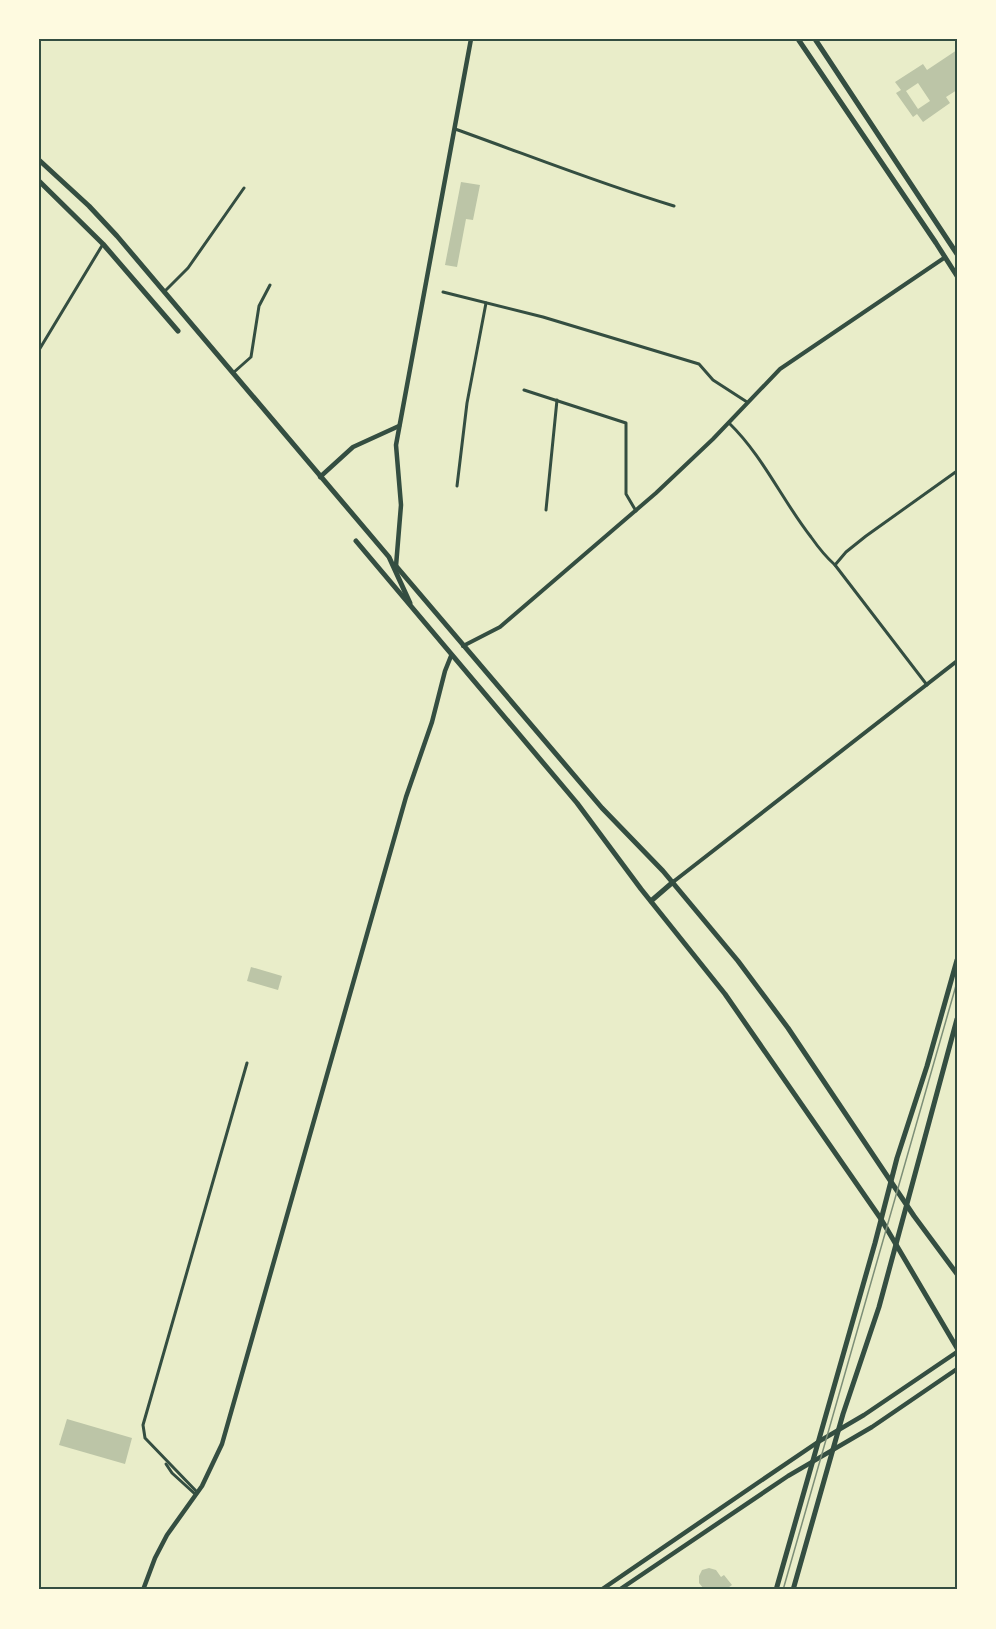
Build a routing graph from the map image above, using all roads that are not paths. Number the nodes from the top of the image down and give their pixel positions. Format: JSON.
{"nodes":[{"id":1,"x":471,"y":39,"type":"edge"},
{"id":2,"x":798,"y":39,"type":"edge"},
{"id":3,"x":815,"y":39,"type":"edge"},
{"id":4,"x":455,"y":129,"type":"junction"},
{"id":5,"x":39,"y":160,"type":"edge"},
{"id":6,"x":39,"y":181,"type":"edge"},
{"id":7,"x":244,"y":188,"type":"dead end"},
{"id":8,"x":674,"y":206,"type":"dead end"},
{"id":9,"x":103,"y":244,"type":"junction"},
{"id":10,"x":956,"y":251,"type":"edge"},
{"id":11,"x":945,"y":258,"type":"junction"},
{"id":12,"x":957,"y":276,"type":"edge"},
{"id":13,"x":270,"y":285,"type":"dead end"},
{"id":14,"x":164,"y":292,"type":"junction"},
{"id":15,"x":443,"y":292,"type":"dead end"},
{"id":16,"x":486,"y":303,"type":"junction"},
{"id":17,"x":177,"y":331,"type":"dead end"},
{"id":18,"x":39,"y":350,"type":"edge"},
{"id":19,"x":233,"y":373,"type":"junction"},
{"id":20,"x":524,"y":390,"type":"dead end"},
{"id":21,"x":557,"y":400,"type":"junction"},
{"id":22,"x":747,"y":402,"type":"junction"},
{"id":23,"x":729,"y":423,"type":"junction"},
{"id":24,"x":399,"y":426,"type":"junction"},
{"id":25,"x":957,"y":471,"type":"edge"},
{"id":26,"x":320,"y":477,"type":"junction"},
{"id":27,"x":457,"y":486,"type":"dead end"},
{"id":28,"x":546,"y":510,"type":"dead end"},
{"id":29,"x":636,"y":510,"type":"junction"},
{"id":30,"x":356,"y":541,"type":"dead end"},
{"id":31,"x":835,"y":565,"type":"junction"},
{"id":32,"x":396,"y":566,"type":"joint"},
{"id":33,"x":414,"y":610,"type":"junction"},
{"id":34,"x":463,"y":646,"type":"junction"},
{"id":35,"x":451,"y":656,"type":"junction"},
{"id":36,"x":957,"y":661,"type":"edge"},
{"id":37,"x":927,"y":685,"type":"junction"},
{"id":38,"x":673,"y":882,"type":"junction"},
{"id":39,"x":651,"y":900,"type":"junction"},
{"id":40,"x":957,"y":960,"type":"edge"},
{"id":41,"x":957,"y":1019,"type":"edge"},
{"id":42,"x":247,"y":1063,"type":"dead end"},
{"id":43,"x":892,"y":1180,"type":"junction"},
{"id":44,"x":907,"y":1203,"type":"junction"},
{"id":45,"x":881,"y":1219,"type":"junction"},
{"id":46,"x":896,"y":1244,"type":"junction"},
{"id":47,"x":957,"y":1274,"type":"edge"},
{"id":48,"x":957,"y":1350,"type":"edge"},
{"id":49,"x":957,"y":1369,"type":"edge"},
{"id":50,"x":838,"y":1431,"type":"junction"},
{"id":51,"x":818,"y":1442,"type":"junction"},
{"id":52,"x":834,"y":1448,"type":"junction"},
{"id":53,"x":813,"y":1460,"type":"junction"},
{"id":54,"x":196,"y":1493,"type":"junction"},
{"id":55,"x":143,"y":1590,"type":"edge"},
{"id":56,"x":601,"y":1590,"type":"edge"},
{"id":57,"x":619,"y":1590,"type":"edge"},
{"id":58,"x":776,"y":1590,"type":"edge"},
{"id":59,"x":793,"y":1590,"type":"edge"}],
"edges":[{"from":1,"to":4,"type":"main road"},
{"from":2,"to":11,"type":"main road"},
{"from":3,"to":10,"type":"main road"},
{"from":4,"to":8,"type":"street"},
{"from":4,"to":24,"type":"main road"},
{"from":5,"to":14,"type":"main road"},
{"from":6,"to":9,"type":"main road"},
{"from":7,"to":14,"type":"street"},
{"from":9,"to":17,"type":"main road"},
{"from":9,"to":18,"type":"street"},
{"from":10,"to":11,"type":"main road"},
{"from":11,"to":12,"type":"main road"},
{"from":11,"to":22,"type":"street"},
{"from":13,"to":19,"type":"street"},
{"from":14,"to":19,"type":"main road"},
{"from":15,"to":16,"type":"street"},
{"from":16,"to":22,"type":"street"},
{"from":16,"to":27,"type":"street"},
{"from":19,"to":26,"type":"main road"},
{"from":20,"to":21,"type":"street"},
{"from":21,"to":28,"type":"street"},
{"from":21,"to":29,"type":"street"},
{"from":22,"to":23,"type":"street"},
{"from":23,"to":29,"type":"street"},
{"from":23,"to":31,"type":"street"},
{"from":24,"to":26,"type":"main road"},
{"from":24,"to":32,"type":"main road"},
{"from":25,"to":31,"type":"street"},
{"from":26,"to":33,"type":"main road"},
{"from":29,"to":34,"type":"street"},
{"from":30,"to":33,"type":"main road"},
{"from":31,"to":37,"type":"street"},
{"from":32,"to":34,"type":"main road"},
{"from":33,"to":35,"type":"main road"},
{"from":34,"to":35,"type":"main road"},
{"from":34,"to":38,"type":"main road"},
{"from":35,"to":39,"type":"main road"},
{"from":35,"to":54,"type":"main road"},
{"from":36,"to":37,"type":"street"},
{"from":37,"to":38,"type":"street"},
{"from":38,"to":39,"type":"main road"},
{"from":38,"to":43,"type":"main road"},
{"from":39,"to":45,"type":"main road"},
{"from":40,"to":43,"type":"main road"},
{"from":41,"to":44,"type":"main road"},
{"from":42,"to":54,"type":"street"},
{"from":43,"to":44,"type":"main road"},
{"from":43,"to":45,"type":"main road"},
{"from":44,"to":46,"type":"main road"},
{"from":44,"to":47,"type":"main road"},
{"from":45,"to":46,"type":"main road"},
{"from":45,"to":51,"type":"main road"},
{"from":46,"to":48,"type":"main road"},
{"from":46,"to":50,"type":"main road"},
{"from":48,"to":50,"type":"main road"},
{"from":49,"to":52,"type":"main road"},
{"from":50,"to":51,"type":"main road"},
{"from":50,"to":52,"type":"main road"},
{"from":51,"to":53,"type":"main road"},
{"from":51,"to":56,"type":"main road"},
{"from":52,"to":53,"type":"main road"},
{"from":52,"to":59,"type":"main road"},
{"from":53,"to":57,"type":"main road"},
{"from":53,"to":58,"type":"main road"},
{"from":54,"to":55,"type":"main road"}]}
